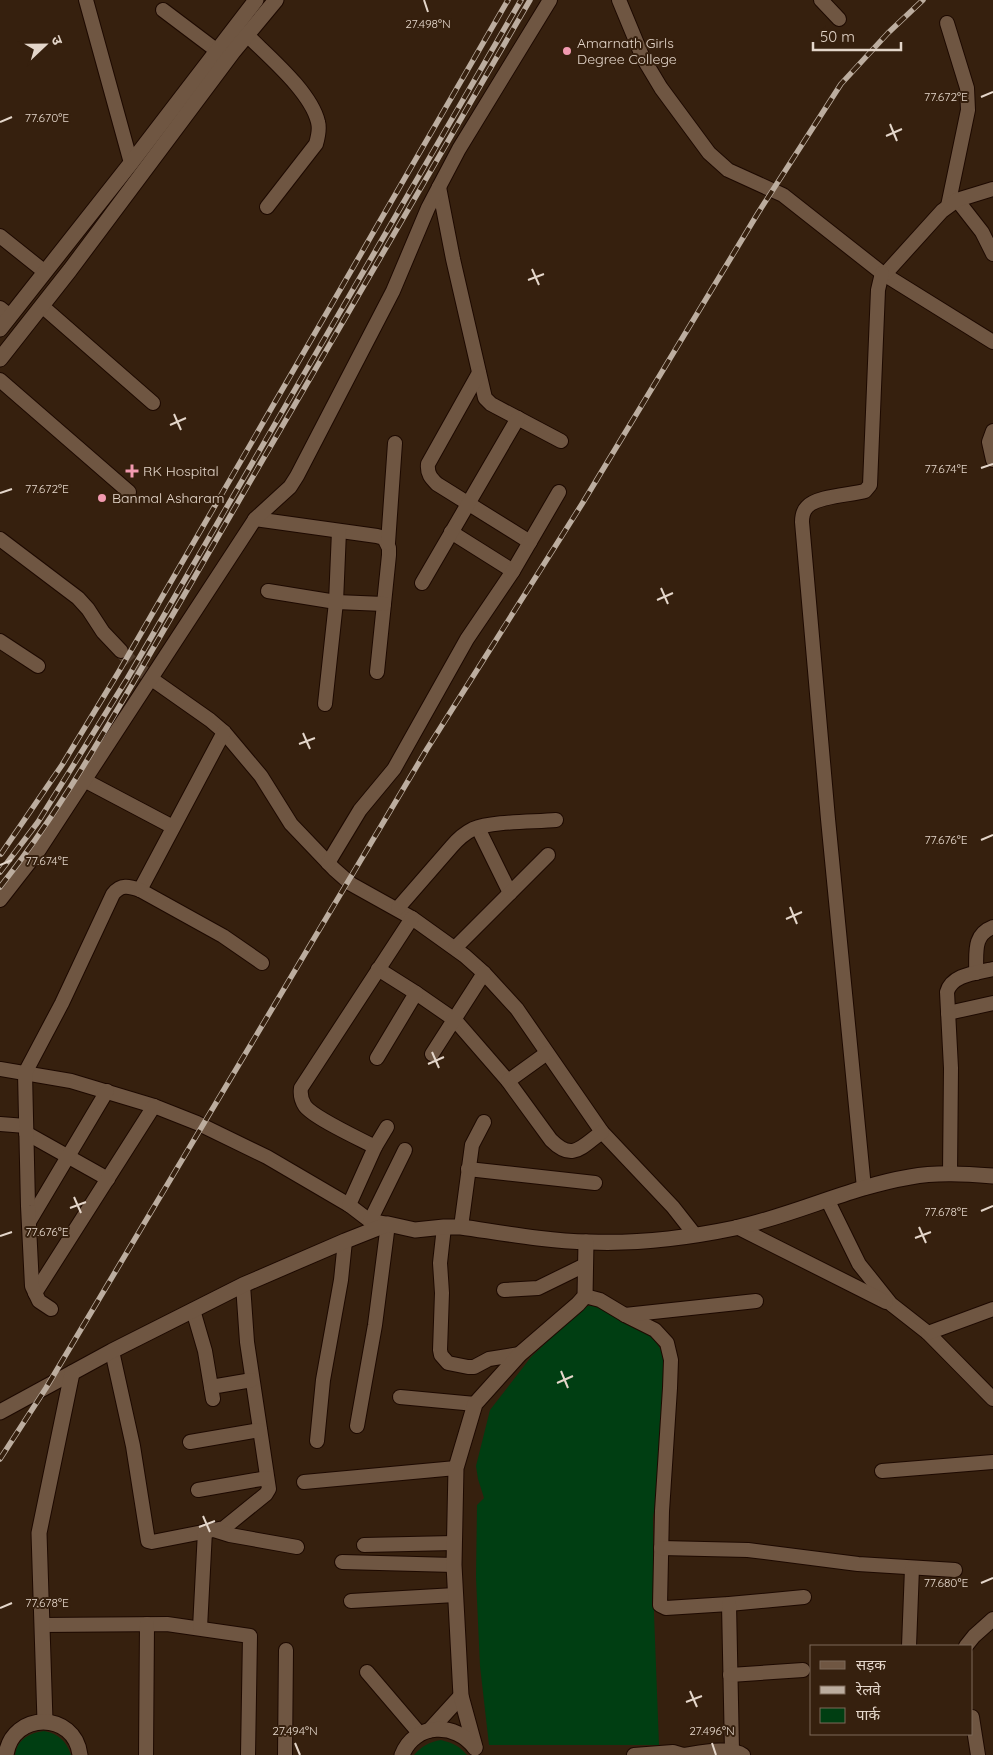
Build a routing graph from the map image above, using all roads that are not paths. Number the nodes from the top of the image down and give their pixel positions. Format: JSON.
{"nodes":[{"id":1,"x":86,"y":0,"type":"edge"},
{"id":2,"x":256,"y":0,"type":"edge"},
{"id":3,"x":276,"y":0,"type":"edge"},
{"id":4,"x":550,"y":0,"type":"edge"},
{"id":5,"x":619,"y":0,"type":"edge"},
{"id":6,"x":826,"y":1,"type":"edge"},
{"id":7,"x":163,"y":10,"type":"dead end"},
{"id":8,"x":839,"y":19,"type":"dead end"},
{"id":9,"x":947,"y":23,"type":"dead end"},
{"id":10,"x":247,"y":35,"type":"junction"},
{"id":11,"x":216,"y":50,"type":"junction"},
{"id":12,"x":131,"y":164,"type":"junction"},
{"id":13,"x":439,"y":187,"type":"junction"},
{"id":14,"x":993,"y":189,"type":"edge"},
{"id":15,"x":952,"y":203,"type":"junction"},
{"id":16,"x":267,"y":207,"type":"dead end"},
{"id":17,"x":0,"y":236,"type":"edge"},
{"id":18,"x":993,"y":254,"type":"edge"},
{"id":19,"x":45,"y":272,"type":"junction"},
{"id":20,"x":884,"y":274,"type":"junction"},
{"id":21,"x":42,"y":306,"type":"junction"},
{"id":22,"x":5,"y":312,"type":"edge"},
{"id":23,"x":0,"y":329,"type":"edge"},
{"id":24,"x":993,"y":342,"type":"edge"},
{"id":25,"x":0,"y":359,"type":"edge"},
{"id":26,"x":479,"y":373,"type":"junction"},
{"id":27,"x":0,"y":380,"type":"edge"},
{"id":28,"x":153,"y":403,"type":"dead end"},
{"id":29,"x":518,"y":418,"type":"junction"},
{"id":30,"x":993,"y":431,"type":"edge"},
{"id":31,"x":561,"y":441,"type":"dead end"},
{"id":32,"x":395,"y":443,"type":"dead end"},
{"id":33,"x":993,"y":460,"type":"edge"},
{"id":34,"x":129,"y":492,"type":"dead end"},
{"id":35,"x":558,"y":492,"type":"dead end"},
{"id":36,"x":468,"y":503,"type":"junction"},
{"id":37,"x":255,"y":519,"type":"junction"},
{"id":38,"x":339,"y":531,"type":"junction"},
{"id":39,"x":451,"y":532,"type":"junction"},
{"id":40,"x":0,"y":539,"type":"edge"},
{"id":41,"x":530,"y":542,"type":"junction"},
{"id":42,"x":388,"y":543,"type":"junction"},
{"id":43,"x":513,"y":571,"type":"junction"},
{"id":44,"x":422,"y":584,"type":"dead end"},
{"id":45,"x":268,"y":592,"type":"dead end"},
{"id":46,"x":336,"y":602,"type":"junction"},
{"id":47,"x":384,"y":604,"type":"junction"},
{"id":48,"x":0,"y":641,"type":"edge"},
{"id":49,"x":121,"y":651,"type":"tunnel mouth"},
{"id":50,"x":38,"y":666,"type":"dead end"},
{"id":51,"x":376,"y":672,"type":"dead end"},
{"id":52,"x":156,"y":682,"type":"tunnel mouth"},
{"id":53,"x":325,"y":704,"type":"dead end"},
{"id":54,"x":224,"y":732,"type":"junction"},
{"id":55,"x":84,"y":780,"type":"junction"},
{"id":56,"x":556,"y":820,"type":"dead end"},
{"id":57,"x":173,"y":827,"type":"junction"},
{"id":58,"x":478,"y":828,"type":"junction"},
{"id":59,"x":548,"y":855,"type":"dead end"},
{"id":60,"x":328,"y":863,"type":"junction"},
{"id":61,"x":140,"y":890,"type":"junction"},
{"id":62,"x":510,"y":893,"type":"junction"},
{"id":63,"x":0,"y":900,"type":"edge"},
{"id":64,"x":398,"y":908,"type":"junction"},
{"id":65,"x":412,"y":918,"type":"junction"},
{"id":66,"x":993,"y":927,"type":"edge"},
{"id":67,"x":456,"y":948,"type":"junction"},
{"id":68,"x":262,"y":963,"type":"dead end"},
{"id":69,"x":378,"y":969,"type":"junction"},
{"id":70,"x":993,"y":969,"type":"edge"},
{"id":71,"x":484,"y":973,"type":"junction"},
{"id":72,"x":976,"y":973,"type":"junction"},
{"id":73,"x":416,"y":993,"type":"junction"},
{"id":74,"x":993,"y":1003,"type":"edge"},
{"id":75,"x":948,"y":1013,"type":"junction"},
{"id":76,"x":455,"y":1020,"type":"junction"},
{"id":77,"x":547,"y":1052,"type":"junction"},
{"id":78,"x":432,"y":1054,"type":"dead end"},
{"id":79,"x":377,"y":1058,"type":"dead end"},
{"id":80,"x":0,"y":1069,"type":"edge"},
{"id":81,"x":25,"y":1073,"type":"junction"},
{"id":82,"x":508,"y":1081,"type":"junction"},
{"id":83,"x":107,"y":1091,"type":"junction"},
{"id":84,"x":154,"y":1106,"type":"junction"},
{"id":85,"x":484,"y":1122,"type":"dead end"},
{"id":86,"x":0,"y":1124,"type":"edge"},
{"id":87,"x":387,"y":1127,"type":"dead end"},
{"id":88,"x":26,"y":1130,"type":"junction"},
{"id":89,"x":602,"y":1132,"type":"junction"},
{"id":90,"x":375,"y":1147,"type":"junction"},
{"id":91,"x":405,"y":1150,"type":"dead end"},
{"id":92,"x":68,"y":1156,"type":"junction"},
{"id":93,"x":468,"y":1169,"type":"junction"},
{"id":94,"x":950,"y":1174,"type":"junction"},
{"id":95,"x":993,"y":1176,"type":"edge"},
{"id":96,"x":108,"y":1179,"type":"junction"},
{"id":97,"x":595,"y":1183,"type":"dead end"},
{"id":98,"x":864,"y":1188,"type":"junction"},
{"id":99,"x":828,"y":1200,"type":"junction"},
{"id":100,"x":349,"y":1205,"type":"junction"},
{"id":101,"x":370,"y":1221,"type":"junction"},
{"id":102,"x":29,"y":1222,"type":"junction"},
{"id":103,"x":388,"y":1224,"type":"junction"},
{"id":104,"x":444,"y":1226,"type":"junction"},
{"id":105,"x":461,"y":1228,"type":"junction"},
{"id":106,"x":737,"y":1228,"type":"junction"},
{"id":107,"x":695,"y":1235,"type":"junction"},
{"id":108,"x":345,"y":1241,"type":"junction"},
{"id":109,"x":586,"y":1242,"type":"junction"},
{"id":110,"x":586,"y":1265,"type":"junction"},
{"id":111,"x":243,"y":1285,"type":"junction"},
{"id":112,"x":504,"y":1290,"type":"dead end"},
{"id":113,"x":35,"y":1293,"type":"junction"},
{"id":114,"x":584,"y":1296,"type":"junction"},
{"id":115,"x":756,"y":1301,"type":"dead end"},
{"id":116,"x":891,"y":1304,"type":"junction"},
{"id":117,"x":52,"y":1309,"type":"dead end"},
{"id":118,"x":993,"y":1309,"type":"edge"},
{"id":119,"x":193,"y":1310,"type":"junction"},
{"id":120,"x":624,"y":1315,"type":"junction"},
{"id":121,"x":928,"y":1334,"type":"junction"},
{"id":122,"x":112,"y":1351,"type":"junction"},
{"id":123,"x":520,"y":1354,"type":"junction"},
{"id":124,"x":72,"y":1373,"type":"junction"},
{"id":125,"x":252,"y":1380,"type":"junction"},
{"id":126,"x":400,"y":1397,"type":"dead end"},
{"id":127,"x":993,"y":1399,"type":"edge"},
{"id":128,"x":474,"y":1404,"type":"junction"},
{"id":129,"x":0,"y":1412,"type":"edge"},
{"id":130,"x":357,"y":1426,"type":"dead end"},
{"id":131,"x":260,"y":1430,"type":"junction"},
{"id":132,"x":317,"y":1441,"type":"dead end"},
{"id":133,"x":190,"y":1442,"type":"dead end"},
{"id":134,"x":993,"y":1463,"type":"edge"},
{"id":135,"x":456,"y":1468,"type":"junction"},
{"id":136,"x":882,"y":1471,"type":"dead end"},
{"id":137,"x":267,"y":1478,"type":"junction"},
{"id":138,"x":304,"y":1482,"type":"dead end"},
{"id":139,"x":198,"y":1490,"type":"dead end"},
{"id":140,"x":209,"y":1531,"type":"junction"},
{"id":141,"x":454,"y":1543,"type":"junction"},
{"id":142,"x":364,"y":1545,"type":"dead end"},
{"id":143,"x":298,"y":1547,"type":"dead end"},
{"id":144,"x":661,"y":1548,"type":"junction"},
{"id":145,"x":342,"y":1562,"type":"dead end"},
{"id":146,"x":454,"y":1565,"type":"junction"},
{"id":147,"x":912,"y":1568,"type":"junction"},
{"id":148,"x":955,"y":1570,"type":"dead end"},
{"id":149,"x":455,"y":1595,"type":"junction"},
{"id":150,"x":804,"y":1597,"type":"dead end"},
{"id":151,"x":351,"y":1602,"type":"dead end"},
{"id":152,"x":729,"y":1604,"type":"junction"},
{"id":153,"x":993,"y":1619,"type":"edge"},
{"id":154,"x":147,"y":1624,"type":"junction"},
{"id":155,"x":42,"y":1625,"type":"junction"},
{"id":156,"x":200,"y":1628,"type":"junction"},
{"id":157,"x":909,"y":1645,"type":"edge"},
{"id":158,"x":967,"y":1645,"type":"edge"},
{"id":159,"x":286,"y":1650,"type":"dead end"},
{"id":160,"x":803,"y":1670,"type":"dead end"},
{"id":161,"x":368,"y":1672,"type":"dead end"},
{"id":162,"x":730,"y":1675,"type":"junction"},
{"id":163,"x":461,"y":1696,"type":"junction"},
{"id":164,"x":45,"y":1721,"type":"junction"},
{"id":165,"x":973,"y":1723,"type":"edge"},
{"id":166,"x":425,"y":1732,"type":"junction"},
{"id":167,"x":477,"y":1751,"type":"edge"},
{"id":168,"x":737,"y":1753,"type":"edge"},
{"id":169,"x":6,"y":1755,"type":"edge"},
{"id":170,"x":80,"y":1755,"type":"edge"},
{"id":171,"x":146,"y":1755,"type":"edge"},
{"id":172,"x":248,"y":1755,"type":"edge"},
{"id":173,"x":285,"y":1755,"type":"edge"},
{"id":174,"x":402,"y":1755,"type":"edge"},
{"id":175,"x":634,"y":1755,"type":"edge"},
{"id":176,"x":683,"y":1755,"type":"edge"},
{"id":177,"x":978,"y":1755,"type":"edge"}],
"edges":[{"from":1,"to":12,"type":"street"},
{"from":2,"to":11,"type":"street"},
{"from":3,"to":10,"type":"street"},
{"from":4,"to":13,"type":"street"},
{"from":5,"to":20,"type":"street"},
{"from":6,"to":8,"type":"street"},
{"from":7,"to":11,"type":"street"},
{"from":9,"to":15,"type":"street"},
{"from":10,"to":16,"type":"street"},
{"from":10,"to":21,"type":"street"},
{"from":11,"to":12,"type":"street"},
{"from":12,"to":19,"type":"street"},
{"from":13,"to":26,"type":"street"},
{"from":13,"to":37,"type":"street"},
{"from":14,"to":15,"type":"street"},
{"from":15,"to":18,"type":"street"},
{"from":15,"to":20,"type":"street"},
{"from":17,"to":19,"type":"street"},
{"from":19,"to":22,"type":"street"},
{"from":20,"to":24,"type":"street"},
{"from":20,"to":98,"type":"street"},
{"from":21,"to":25,"type":"street"},
{"from":21,"to":28,"type":"street"},
{"from":22,"to":23,"type":"street"},
{"from":26,"to":29,"type":"street"},
{"from":26,"to":36,"type":"street"},
{"from":27,"to":34,"type":"street"},
{"from":29,"to":31,"type":"street"},
{"from":29,"to":36,"type":"street"},
{"from":30,"to":33,"type":"street"},
{"from":32,"to":42,"type":"street"},
{"from":35,"to":41,"type":"street"},
{"from":36,"to":39,"type":"street"},
{"from":36,"to":41,"type":"street"},
{"from":37,"to":38,"type":"street"},
{"from":37,"to":55,"type":"street"},
{"from":38,"to":42,"type":"street"},
{"from":38,"to":46,"type":"street"},
{"from":39,"to":43,"type":"street"},
{"from":39,"to":44,"type":"street"},
{"from":40,"to":49,"type":"street"},
{"from":41,"to":43,"type":"street"},
{"from":42,"to":47,"type":"street"},
{"from":43,"to":60,"type":"street"},
{"from":45,"to":46,"type":"street"},
{"from":46,"to":47,"type":"street"},
{"from":46,"to":53,"type":"street"},
{"from":47,"to":51,"type":"street"},
{"from":48,"to":50,"type":"street"},
{"from":52,"to":54,"type":"street"},
{"from":54,"to":57,"type":"street"},
{"from":54,"to":60,"type":"street"},
{"from":55,"to":57,"type":"street"},
{"from":55,"to":63,"type":"street"},
{"from":56,"to":58,"type":"street"},
{"from":57,"to":61,"type":"street"},
{"from":58,"to":62,"type":"street"},
{"from":58,"to":64,"type":"street"},
{"from":59,"to":62,"type":"street"},
{"from":60,"to":64,"type":"street"},
{"from":61,"to":68,"type":"street"},
{"from":61,"to":81,"type":"street"},
{"from":62,"to":67,"type":"street"},
{"from":64,"to":65,"type":"street"},
{"from":65,"to":67,"type":"street"},
{"from":65,"to":69,"type":"street"},
{"from":66,"to":72,"type":"street"},
{"from":67,"to":71,"type":"street"},
{"from":69,"to":73,"type":"street"},
{"from":69,"to":90,"type":"street"},
{"from":70,"to":72,"type":"street"},
{"from":71,"to":76,"type":"street"},
{"from":71,"to":77,"type":"street"},
{"from":72,"to":75,"type":"street"},
{"from":73,"to":76,"type":"street"},
{"from":73,"to":79,"type":"street"},
{"from":74,"to":75,"type":"street"},
{"from":75,"to":94,"type":"street"},
{"from":76,"to":78,"type":"street"},
{"from":76,"to":82,"type":"street"},
{"from":77,"to":82,"type":"street"},
{"from":77,"to":89,"type":"street"},
{"from":80,"to":81,"type":"street"},
{"from":81,"to":83,"type":"street"},
{"from":81,"to":88,"type":"street"},
{"from":82,"to":89,"type":"street"},
{"from":83,"to":84,"type":"street"},
{"from":83,"to":92,"type":"street"},
{"from":84,"to":96,"type":"street"},
{"from":84,"to":100,"type":"street"},
{"from":85,"to":93,"type":"street"},
{"from":86,"to":88,"type":"street"},
{"from":87,"to":90,"type":"street"},
{"from":88,"to":92,"type":"street"},
{"from":88,"to":102,"type":"street"},
{"from":89,"to":107,"type":"street"},
{"from":90,"to":100,"type":"street"},
{"from":91,"to":101,"type":"street"},
{"from":92,"to":96,"type":"street"},
{"from":92,"to":102,"type":"street"},
{"from":93,"to":97,"type":"street"},
{"from":93,"to":105,"type":"street"},
{"from":94,"to":95,"type":"street"},
{"from":94,"to":98,"type":"street"},
{"from":96,"to":113,"type":"street"},
{"from":98,"to":99,"type":"street"},
{"from":99,"to":106,"type":"street"},
{"from":99,"to":116,"type":"street"},
{"from":100,"to":101,"type":"street"},
{"from":101,"to":103,"type":"street"},
{"from":102,"to":113,"type":"street"},
{"from":103,"to":104,"type":"street"},
{"from":103,"to":108,"type":"street"},
{"from":103,"to":130,"type":"street"},
{"from":104,"to":105,"type":"street"},
{"from":104,"to":123,"type":"street"},
{"from":105,"to":109,"type":"street"},
{"from":106,"to":107,"type":"street"},
{"from":106,"to":116,"type":"street"},
{"from":107,"to":109,"type":"street"},
{"from":108,"to":111,"type":"street"},
{"from":108,"to":132,"type":"street"},
{"from":109,"to":110,"type":"street"},
{"from":110,"to":112,"type":"street"},
{"from":110,"to":114,"type":"street"},
{"from":111,"to":119,"type":"street"},
{"from":111,"to":125,"type":"street"},
{"from":113,"to":117,"type":"street"},
{"from":114,"to":120,"type":"street"},
{"from":114,"to":123,"type":"street"},
{"from":115,"to":120,"type":"street"},
{"from":116,"to":121,"type":"street"},
{"from":118,"to":121,"type":"street"},
{"from":119,"to":122,"type":"street"},
{"from":119,"to":125,"type":"street"},
{"from":120,"to":144,"type":"street"},
{"from":121,"to":127,"type":"street"},
{"from":122,"to":124,"type":"street"},
{"from":122,"to":140,"type":"street"},
{"from":123,"to":128,"type":"street"},
{"from":124,"to":129,"type":"street"},
{"from":124,"to":155,"type":"street"},
{"from":125,"to":131,"type":"street"},
{"from":126,"to":128,"type":"street"},
{"from":128,"to":135,"type":"street"},
{"from":131,"to":133,"type":"street"},
{"from":131,"to":137,"type":"street"},
{"from":134,"to":136,"type":"street"},
{"from":135,"to":138,"type":"street"},
{"from":135,"to":141,"type":"street"},
{"from":137,"to":139,"type":"street"},
{"from":137,"to":140,"type":"street"},
{"from":140,"to":143,"type":"street"},
{"from":140,"to":156,"type":"street"},
{"from":141,"to":142,"type":"street"},
{"from":141,"to":146,"type":"street"},
{"from":144,"to":147,"type":"street"},
{"from":144,"to":152,"type":"street"},
{"from":145,"to":146,"type":"street"},
{"from":146,"to":149,"type":"street"},
{"from":147,"to":148,"type":"street"},
{"from":147,"to":157,"type":"street"},
{"from":149,"to":151,"type":"street"},
{"from":149,"to":163,"type":"street"},
{"from":150,"to":152,"type":"street"},
{"from":152,"to":162,"type":"street"},
{"from":153,"to":158,"type":"street"},
{"from":154,"to":155,"type":"street"},
{"from":154,"to":156,"type":"street"},
{"from":154,"to":171,"type":"street"},
{"from":155,"to":164,"type":"street"},
{"from":156,"to":172,"type":"street"},
{"from":159,"to":173,"type":"street"},
{"from":160,"to":162,"type":"street"},
{"from":161,"to":166,"type":"street"},
{"from":162,"to":168,"type":"street"},
{"from":163,"to":166,"type":"street"},
{"from":163,"to":167,"type":"street"},
{"from":164,"to":169,"type":"street"},
{"from":164,"to":170,"type":"street"},
{"from":165,"to":177,"type":"street"},
{"from":166,"to":167,"type":"street"},
{"from":166,"to":174,"type":"street"},
{"from":168,"to":176,"type":"street"},
{"from":175,"to":176,"type":"street"}]}
